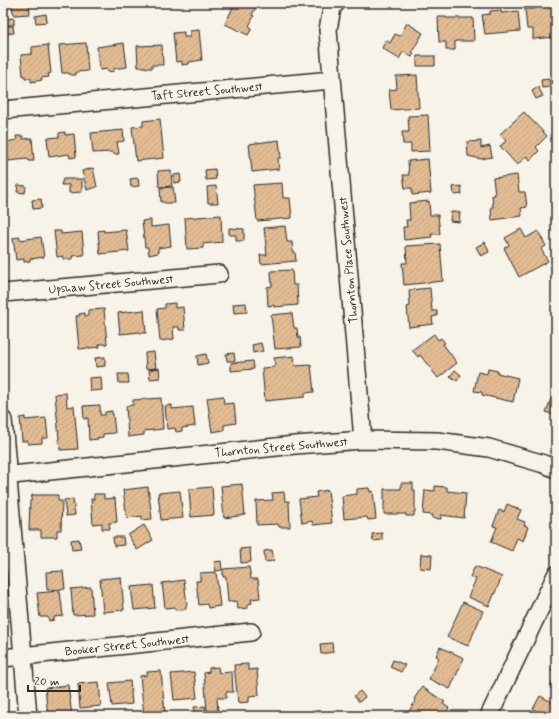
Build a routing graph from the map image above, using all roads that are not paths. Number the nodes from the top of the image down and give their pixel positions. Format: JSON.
{"nodes":[{"id":1,"x":336,"y":3,"type":"edge"},
{"id":2,"x":332,"y":80,"type":"junction"},
{"id":3,"x":3,"y":110,"type":"edge"},
{"id":4,"x":219,"y":274,"type":"dead end"},
{"id":5,"x":3,"y":293,"type":"edge"},
{"id":6,"x":3,"y":420,"type":"edge"},
{"id":7,"x":363,"y":440,"type":"junction"},
{"id":8,"x":556,"y":469,"type":"edge"},
{"id":9,"x":5,"y":476,"type":"edge"},
{"id":10,"x":556,"y":575,"type":"edge"},
{"id":11,"x":252,"y":632,"type":"dead end"},
{"id":12,"x":23,"y":656,"type":"junction"},
{"id":13,"x":3,"y":658,"type":"edge"},
{"id":14,"x":28,"y":716,"type":"edge"},
{"id":15,"x":489,"y":716,"type":"edge"}],
"edges":[{"from":1,"to":2,"type":"street"},
{"from":2,"to":3,"type":"street","name":"Taft Street Southwest"},
{"from":2,"to":7,"type":"street","name":"Thornton Place Southwest"},
{"from":4,"to":5,"type":"street","name":"Upshaw Street Southwest"},
{"from":6,"to":9,"type":"street"},
{"from":7,"to":8,"type":"street","name":"Thornton Street Southwest"},
{"from":7,"to":9,"type":"street","name":"Thornton Street Southwest"},
{"from":9,"to":12,"type":"street"},
{"from":10,"to":15,"type":"street"},
{"from":11,"to":12,"type":"street","name":"Booker Street Southwest"},
{"from":12,"to":13,"type":"street","name":"Booker Street Southwest"},
{"from":12,"to":14,"type":"street"}]}
